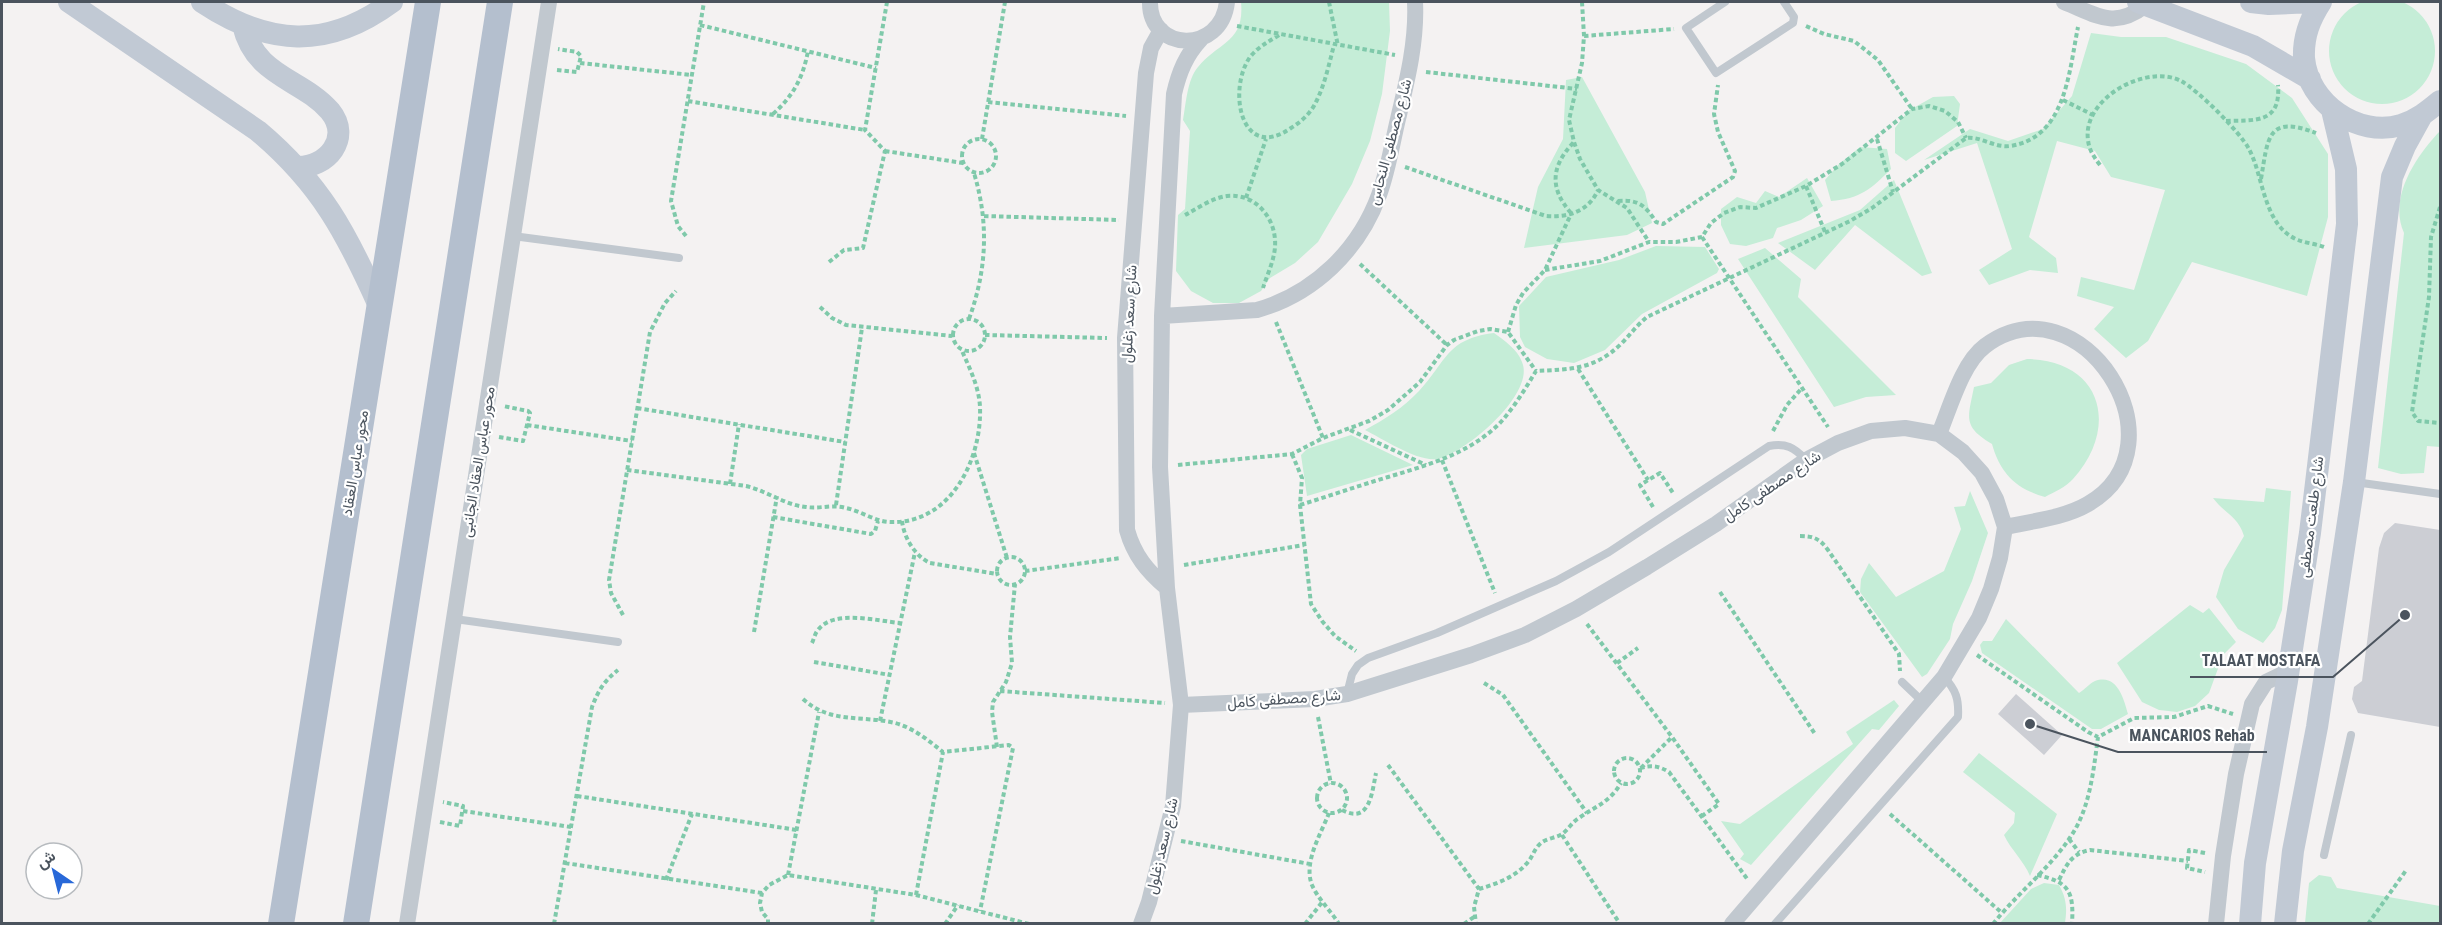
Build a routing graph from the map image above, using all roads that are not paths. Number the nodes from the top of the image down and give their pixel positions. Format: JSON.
{"nodes":[{"id":1,"x":69,"y":2,"type":"edge"},
{"id":2,"x":202,"y":2,"type":"edge"},
{"id":3,"x":392,"y":2,"type":"edge"},
{"id":4,"x":428,"y":2,"type":"edge"},
{"id":5,"x":500,"y":2,"type":"edge"},
{"id":6,"x":549,"y":2,"type":"edge"},
{"id":7,"x":1150,"y":2,"type":"edge"},
{"id":8,"x":1227,"y":2,"type":"edge"},
{"id":9,"x":1415,"y":2,"type":"edge"},
{"id":10,"x":1725,"y":2,"type":"edge"},
{"id":11,"x":1784,"y":2,"type":"edge"},
{"id":12,"x":2064,"y":2,"type":"edge"},
{"id":13,"x":2251,"y":2,"type":"edge"},
{"id":14,"x":2313,"y":2,"type":"edge"},
{"id":15,"x":2321,"y":2,"type":"edge"},
{"id":16,"x":2142,"y":3,"type":"edge"},
{"id":17,"x":243,"y":25,"type":"junction"},
{"id":18,"x":1161,"y":30,"type":"junction"},
{"id":19,"x":1201,"y":39,"type":"junction"},
{"id":20,"x":2310,"y":79,"type":"junction"},
{"id":21,"x":2440,"y":101,"type":"edge"},
{"id":22,"x":2332,"y":110,"type":"junction"},
{"id":23,"x":2421,"y":117,"type":"junction"},
{"id":24,"x":297,"y":167,"type":"junction"},
{"id":25,"x":513,"y":236,"type":"junction"},
{"id":26,"x":679,"y":258,"type":"dead end"},
{"id":27,"x":380,"y":308,"type":"junction"},
{"id":28,"x":1162,"y":316,"type":"junction"},
{"id":29,"x":1939,"y":434,"type":"junction"},
{"id":30,"x":1806,"y":460,"type":"junction"},
{"id":31,"x":2354,"y":482,"type":"junction"},
{"id":32,"x":2440,"y":494,"type":"edge"},
{"id":33,"x":2005,"y":527,"type":"junction"},
{"id":34,"x":1167,"y":588,"type":"junction"},
{"id":35,"x":455,"y":619,"type":"junction"},
{"id":36,"x":618,"y":642,"type":"dead end"},
{"id":37,"x":2289,"y":671,"type":"junction"},
{"id":38,"x":1944,"y":677,"type":"junction"},
{"id":39,"x":1899,"y":680,"type":"road end"},
{"id":40,"x":1347,"y":694,"type":"junction"},
{"id":41,"x":1923,"y":702,"type":"junction"},
{"id":42,"x":1181,"y":705,"type":"junction"},
{"id":43,"x":2351,"y":735,"type":"dead end"},
{"id":44,"x":2324,"y":855,"type":"dead end"},
{"id":45,"x":281,"y":924,"type":"edge"},
{"id":46,"x":356,"y":924,"type":"edge"},
{"id":47,"x":408,"y":924,"type":"edge"},
{"id":48,"x":1141,"y":924,"type":"edge"},
{"id":49,"x":1732,"y":924,"type":"edge"},
{"id":50,"x":1775,"y":924,"type":"edge"},
{"id":51,"x":2216,"y":924,"type":"edge"},
{"id":52,"x":2250,"y":924,"type":"edge"},
{"id":53,"x":2285,"y":924,"type":"edge"}],
"edges":[{"from":1,"to":24,"type":"street"},
{"from":2,"to":17,"type":"street"},
{"from":3,"to":17,"type":"street"},
{"from":4,"to":27,"type":"main road","name":"محور عباس العقاد"},
{"from":5,"to":46,"type":"main road"},
{"from":6,"to":25,"type":"street","name":"محور عباس العقاد الجانبى"},
{"from":7,"to":18,"type":"street"},
{"from":8,"to":19,"type":"street","name":"شارع سعد زغلول"},
{"from":9,"to":28,"type":"street","name":"شارع مصطفى النحاس"},
{"from":10,"to":11,"type":"lane"},
{"from":12,"to":16,"type":"street"},
{"from":13,"to":14,"type":"street"},
{"from":15,"to":20,"type":"street"},
{"from":16,"to":20,"type":"street"},
{"from":17,"to":24,"type":"street"},
{"from":18,"to":19,"type":"street"},
{"from":18,"to":34,"type":"street","name":"شارع سعد زغلول"},
{"from":19,"to":28,"type":"street","name":"شارع سعد زغلول"},
{"from":20,"to":22,"type":"street"},
{"from":21,"to":23,"type":"street"},
{"from":22,"to":23,"type":"street"},
{"from":22,"to":37,"type":"street","name":"شارع طلعت مصطفى"},
{"from":23,"to":31,"type":"street"},
{"from":24,"to":27,"type":"street"},
{"from":25,"to":26,"type":"lane"},
{"from":25,"to":35,"type":"street","name":"محور عباس العقاد الجانبى"},
{"from":27,"to":45,"type":"main road","name":"محور عباس العقاد"},
{"from":28,"to":34,"type":"street","name":"شارع سعد زغلول"},
{"from":29,"to":30,"type":"street","name":"شارع مصطفى كامل"},
{"from":29,"to":33,"type":"street","name":"شارع مصطفى كامل"},
{"from":29,"to":33,"type":"street"},
{"from":30,"to":40,"type":"street","name":"شارع مصطفى كامل"},
{"from":30,"to":40,"type":"lane"},
{"from":31,"to":32,"type":"lane"},
{"from":31,"to":53,"type":"street"},
{"from":33,"to":38,"type":"street","name":"شارع مصطفى كامل"},
{"from":34,"to":42,"type":"street","name":"شارع سعد زغلول"},
{"from":35,"to":36,"type":"lane"},
{"from":35,"to":47,"type":"street","name":"محور عباس العقاد الجانبى"},
{"from":37,"to":51,"type":"street"},
{"from":37,"to":52,"type":"street","name":"شارع طلعت مصطفى"},
{"from":38,"to":41,"type":"street","name":"شارع مصطفى كامل"},
{"from":38,"to":50,"type":"lane"},
{"from":39,"to":41,"type":"lane"},
{"from":40,"to":42,"type":"street","name":"شارع مصطفى كامل"},
{"from":41,"to":49,"type":"street","name":"شارع مصطفى كامل"},
{"from":42,"to":48,"type":"street","name":"شارع سعد زغلول"},
{"from":43,"to":44,"type":"lane"}]}
